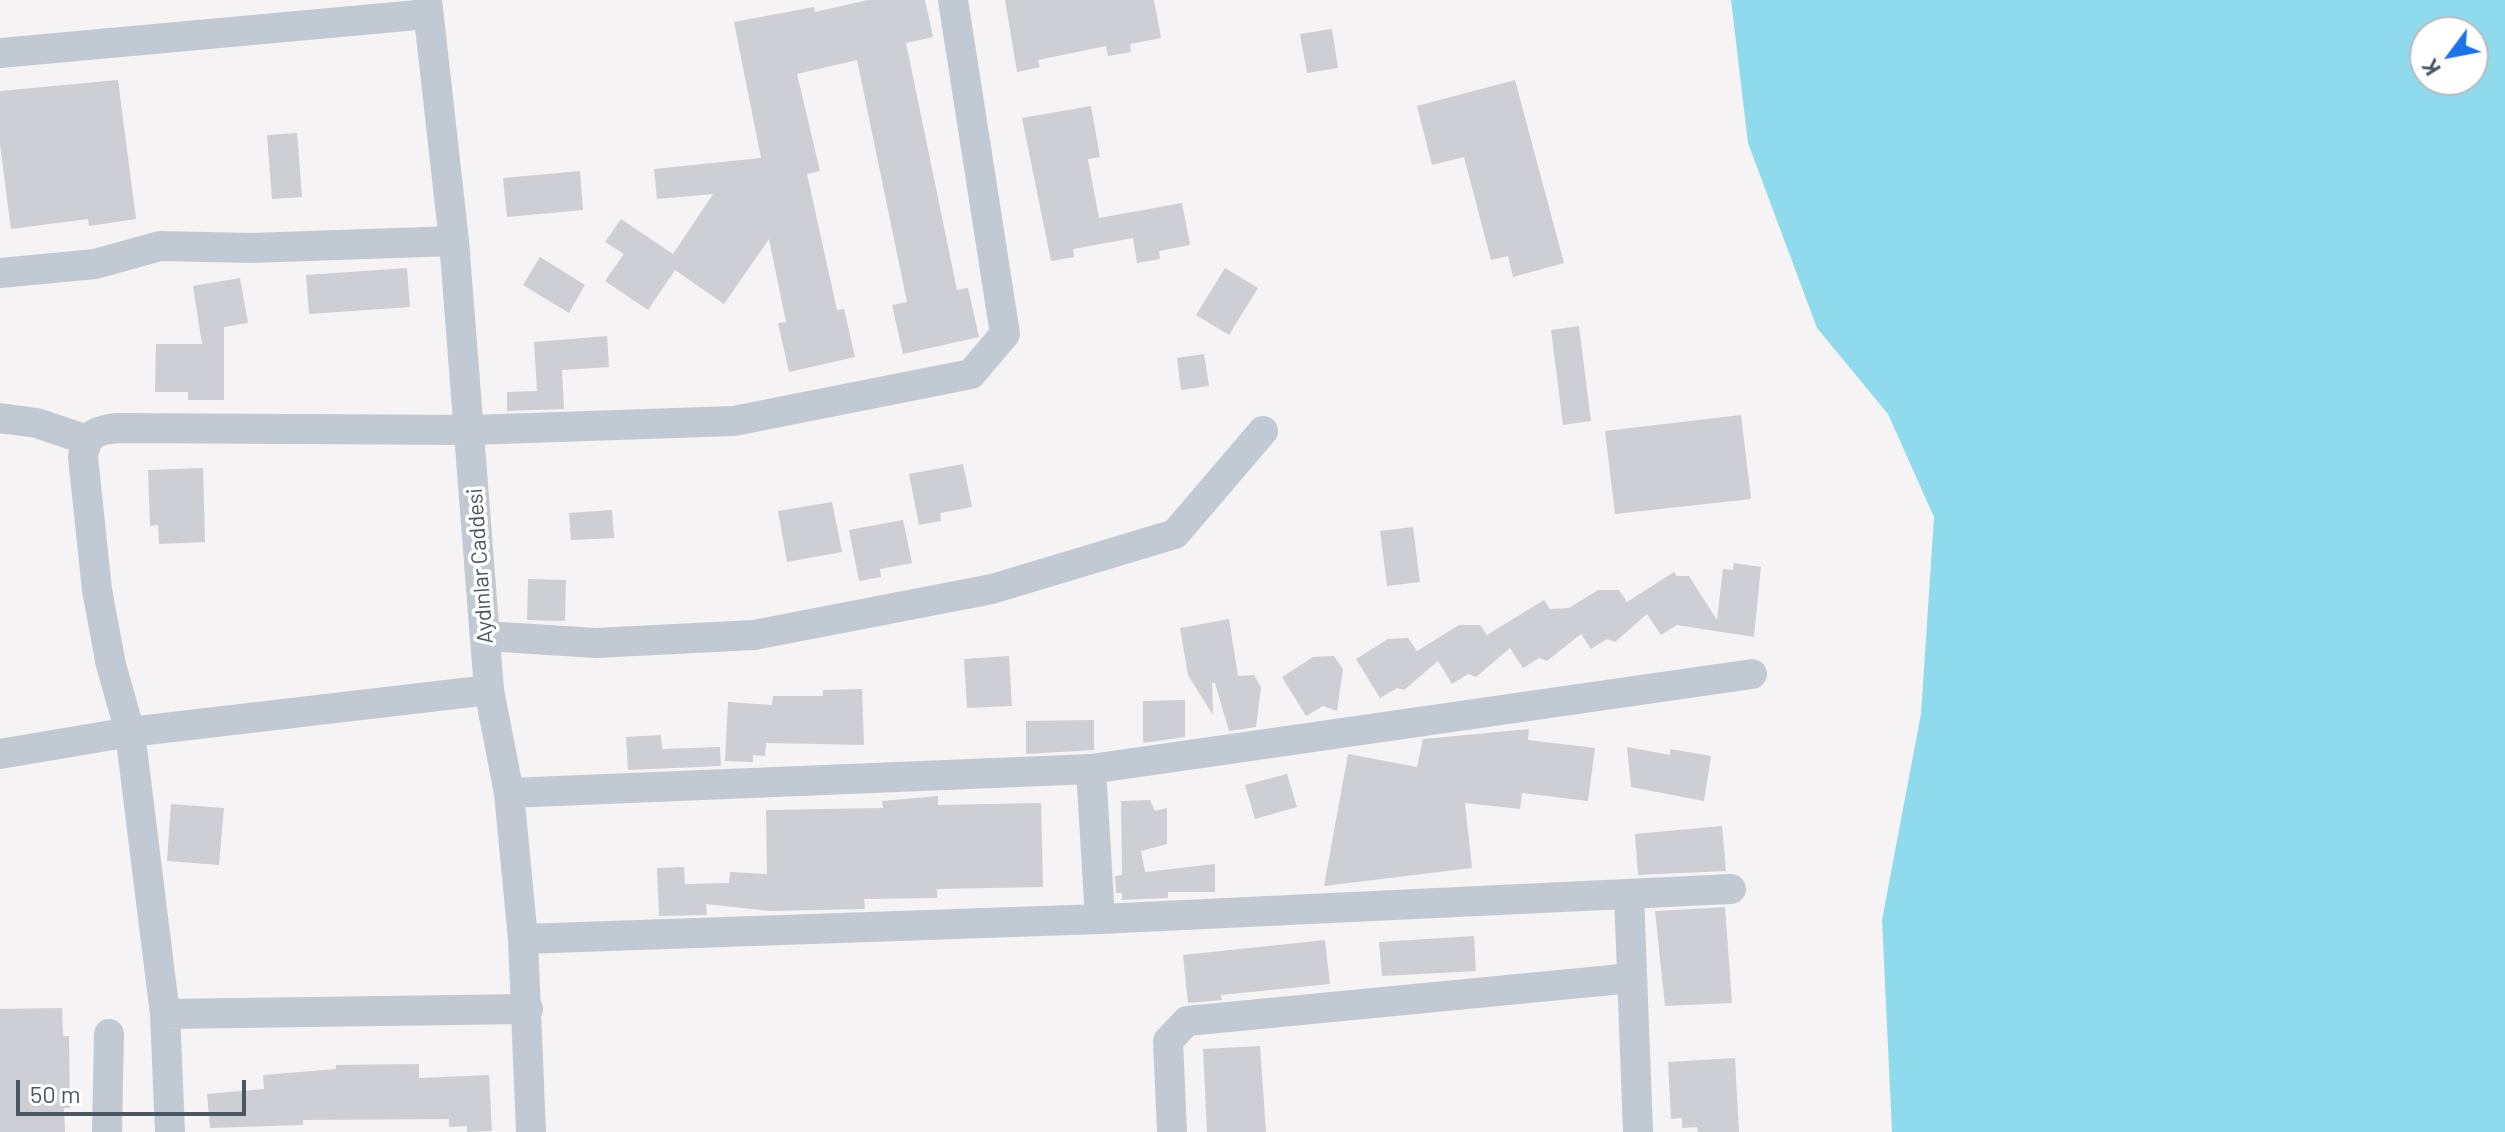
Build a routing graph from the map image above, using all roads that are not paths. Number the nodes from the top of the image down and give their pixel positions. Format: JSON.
{"nodes":[{"id":1,"x":953,"y":0,"type":"edge"},
{"id":2,"x":428,"y":7,"type":"edge"},
{"id":3,"x":0,"y":53,"type":"edge"},
{"id":4,"x":454,"y":241,"type":"junction"},
{"id":5,"x":0,"y":273,"type":"edge"},
{"id":6,"x":0,"y":418,"type":"edge"},
{"id":7,"x":471,"y":430,"type":"junction"},
{"id":8,"x":1263,"y":431,"type":"dead end"},
{"id":9,"x":87,"y":440,"type":"junction"},
{"id":10,"x":485,"y":636,"type":"junction"},
{"id":11,"x":1752,"y":674,"type":"dead end"},
{"id":12,"x":489,"y":690,"type":"junction"},
{"id":13,"x":130,"y":732,"type":"junction"},
{"id":14,"x":0,"y":754,"type":"edge"},
{"id":15,"x":1091,"y":769,"type":"junction"},
{"id":16,"x":509,"y":793,"type":"junction"},
{"id":17,"x":1731,"y":889,"type":"dead end"},
{"id":18,"x":1629,"y":894,"type":"junction"},
{"id":19,"x":1100,"y":919,"type":"junction"},
{"id":20,"x":523,"y":939,"type":"junction"},
{"id":21,"x":1632,"y":978,"type":"junction"},
{"id":22,"x":528,"y":1009,"type":"junction"},
{"id":23,"x":165,"y":1014,"type":"junction"},
{"id":24,"x":109,"y":1034,"type":"dead end"},
{"id":25,"x":107,"y":1132,"type":"edge"},
{"id":26,"x":170,"y":1132,"type":"edge"},
{"id":27,"x":531,"y":1132,"type":"edge"},
{"id":28,"x":1172,"y":1132,"type":"edge"},
{"id":29,"x":1638,"y":1132,"type":"edge"}],
"edges":[{"from":1,"to":7,"type":"street"},
{"from":2,"to":3,"type":"street"},
{"from":2,"to":4,"type":"street","name":"Aydınlar Caddesi"},
{"from":4,"to":5,"type":"street"},
{"from":4,"to":7,"type":"street","name":"Aydınlar Caddesi"},
{"from":6,"to":9,"type":"street"},
{"from":7,"to":9,"type":"street"},
{"from":7,"to":10,"type":"street","name":"Aydınlar Caddesi"},
{"from":8,"to":10,"type":"street"},
{"from":9,"to":13,"type":"street"},
{"from":10,"to":12,"type":"street","name":"Aydınlar Caddesi"},
{"from":11,"to":15,"type":"street"},
{"from":12,"to":13,"type":"street"},
{"from":12,"to":16,"type":"street","name":"Aydınlar Caddesi"},
{"from":13,"to":14,"type":"street"},
{"from":13,"to":23,"type":"street"},
{"from":15,"to":16,"type":"street"},
{"from":15,"to":19,"type":"street"},
{"from":16,"to":20,"type":"street","name":"Aydınlar Caddesi"},
{"from":17,"to":18,"type":"street"},
{"from":18,"to":19,"type":"street"},
{"from":18,"to":21,"type":"street"},
{"from":19,"to":20,"type":"street"},
{"from":20,"to":22,"type":"street","name":"Aydınlar Caddesi"},
{"from":21,"to":28,"type":"street"},
{"from":21,"to":29,"type":"street"},
{"from":22,"to":23,"type":"street"},
{"from":22,"to":27,"type":"street","name":"Aydınlar Caddesi"},
{"from":23,"to":26,"type":"street"},
{"from":24,"to":25,"type":"street"}]}
